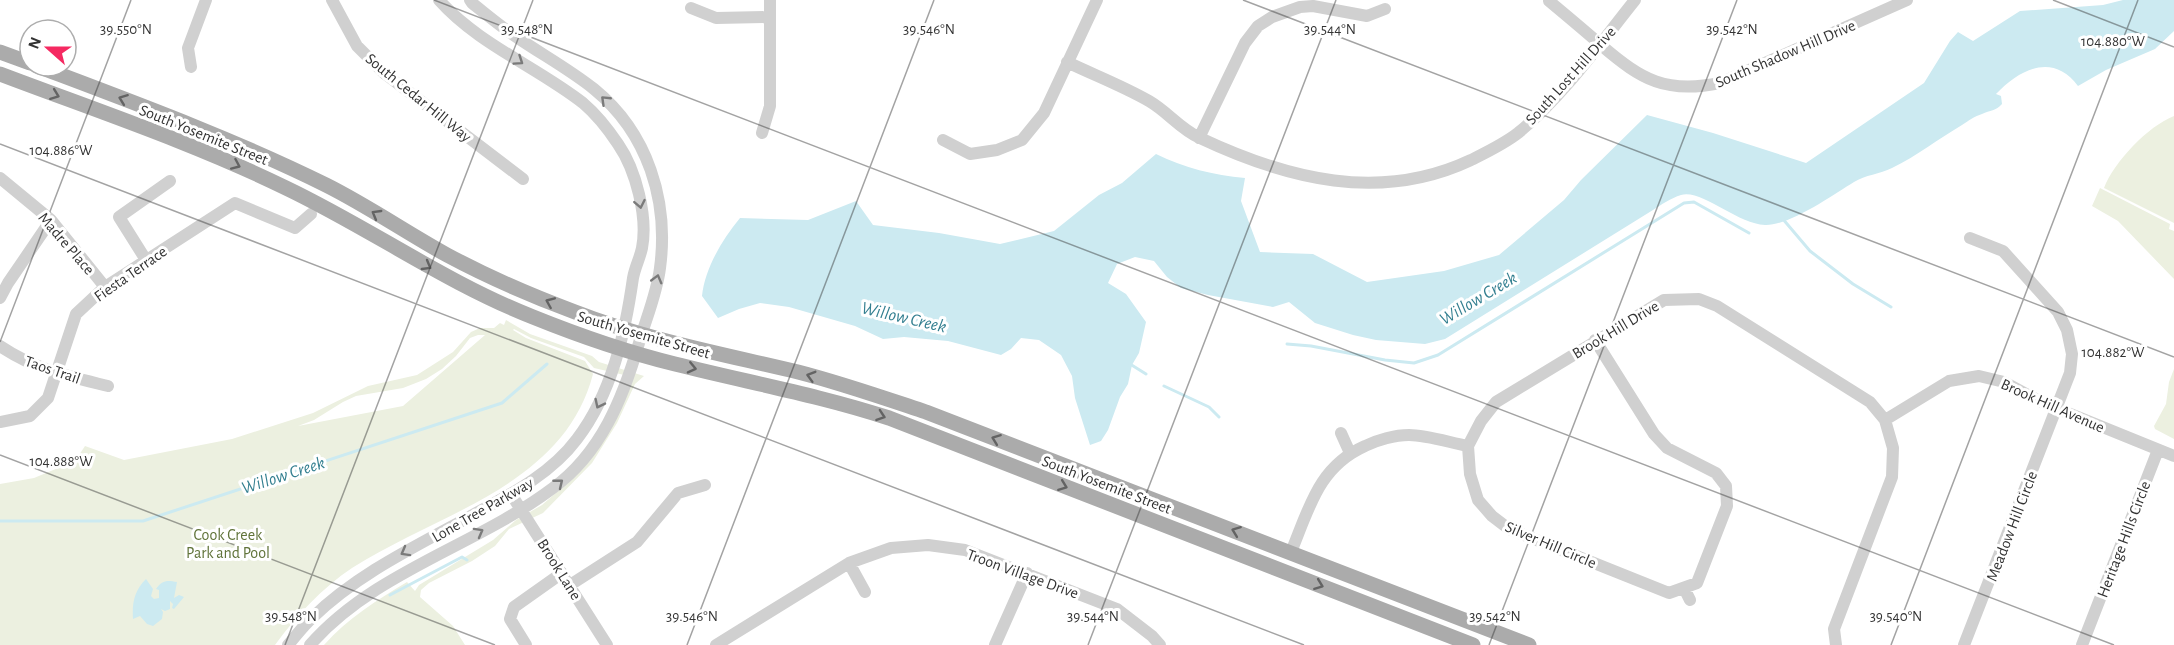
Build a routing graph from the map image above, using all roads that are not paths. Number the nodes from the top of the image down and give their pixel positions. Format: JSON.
{"nodes":[{"id":1,"x":206,"y":0,"type":"edge"},
{"id":2,"x":332,"y":0,"type":"edge"},
{"id":3,"x":440,"y":0,"type":"edge"},
{"id":4,"x":770,"y":0,"type":"edge"},
{"id":5,"x":1097,"y":0,"type":"edge"},
{"id":6,"x":1635,"y":0,"type":"edge"},
{"id":7,"x":1907,"y":0,"type":"edge"},
{"id":8,"x":468,"y":1,"type":"edge"},
{"id":9,"x":1549,"y":1,"type":"edge"},
{"id":10,"x":691,"y":8,"type":"dead end"},
{"id":11,"x":1385,"y":9,"type":"dead end"},
{"id":12,"x":770,"y":18,"type":"junction"},
{"id":13,"x":459,"y":19,"type":"junction"},
{"id":14,"x":1600,"y":44,"type":"junction"},
{"id":15,"x":0,"y":52,"type":"edge"},
{"id":16,"x":18,"y":59,"type":"edge"},
{"id":17,"x":1067,"y":62,"type":"junction"},
{"id":18,"x":191,"y":67,"type":"dead end"},
{"id":19,"x":0,"y":74,"type":"edge"},
{"id":20,"x":68,"y":78,"type":"edge"},
{"id":21,"x":762,"y":133,"type":"dead end"},
{"id":22,"x":1199,"y":138,"type":"junction"},
{"id":23,"x":943,"y":140,"type":"dead end"},
{"id":24,"x":0,"y":178,"type":"edge"},
{"id":25,"x":523,"y":179,"type":"dead end"},
{"id":26,"x":170,"y":181,"type":"dead end"},
{"id":27,"x":311,"y":214,"type":"dead end"},
{"id":28,"x":51,"y":220,"type":"junction"},
{"id":29,"x":1970,"y":238,"type":"dead end"},
{"id":30,"x":146,"y":260,"type":"junction"},
{"id":31,"x":105,"y":286,"type":"junction"},
{"id":32,"x":0,"y":298,"type":"edge"},
{"id":33,"x":624,"y":330,"type":"junction"},
{"id":34,"x":641,"y":335,"type":"junction"},
{"id":35,"x":1595,"y":340,"type":"junction"},
{"id":36,"x":0,"y":346,"type":"edge"},
{"id":37,"x":619,"y":349,"type":"junction"},
{"id":38,"x":636,"y":354,"type":"junction"},
{"id":39,"x":55,"y":373,"type":"junction"},
{"id":40,"x":108,"y":386,"type":"dead end"},
{"id":41,"x":2057,"y":408,"type":"junction"},
{"id":42,"x":1885,"y":420,"type":"junction"},
{"id":43,"x":0,"y":422,"type":"edge"},
{"id":44,"x":1341,"y":433,"type":"dead end"},
{"id":45,"x":1468,"y":446,"type":"junction"},
{"id":46,"x":2158,"y":450,"type":"junction"},
{"id":47,"x":1350,"y":453,"type":"junction"},
{"id":48,"x":2174,"y":456,"type":"edge"},
{"id":49,"x":705,"y":485,"type":"dead end"},
{"id":50,"x":511,"y":494,"type":"junction"},
{"id":51,"x":522,"y":509,"type":"junction"},
{"id":52,"x":1291,"y":552,"type":"junction"},
{"id":53,"x":849,"y":563,"type":"junction"},
{"id":54,"x":1264,"y":564,"type":"junction"},
{"id":55,"x":562,"y":573,"type":"junction"},
{"id":56,"x":1027,"y":573,"type":"junction"},
{"id":57,"x":570,"y":585,"type":"junction"},
{"id":58,"x":1684,"y":588,"type":"junction"},
{"id":59,"x":865,"y":592,"type":"dead end"},
{"id":60,"x":1690,"y":600,"type":"dead end"},
{"id":61,"x":1152,"y":642,"type":"edge"},
{"id":62,"x":288,"y":645,"type":"edge"},
{"id":63,"x":310,"y":645,"type":"edge"},
{"id":64,"x":526,"y":645,"type":"edge"},
{"id":65,"x":607,"y":645,"type":"edge"},
{"id":66,"x":716,"y":645,"type":"edge"},
{"id":67,"x":995,"y":645,"type":"edge"},
{"id":68,"x":1473,"y":645,"type":"edge"},
{"id":69,"x":1529,"y":645,"type":"edge"},
{"id":70,"x":1836,"y":645,"type":"edge"},
{"id":71,"x":1964,"y":645,"type":"edge"},
{"id":72,"x":2082,"y":645,"type":"edge"}],
"edges":[{"from":1,"to":18,"type":"street"},
{"from":2,"to":25,"type":"street","name":"South Cedar Hill Way"},
{"from":3,"to":13,"type":"street","name":"Lone Tree Parkway"},
{"from":4,"to":12,"type":"street"},
{"from":5,"to":17,"type":"street"},
{"from":6,"to":14,"type":"street","name":"South Lost Hill Drive"},
{"from":7,"to":14,"type":"street","name":"South Shadow Hill Drive"},
{"from":8,"to":13,"type":"street"},
{"from":34,"to":8,"type":"street","name":"Lone Tree Parkway","one_way":true},
{"from":9,"to":14,"type":"street","name":"South Shadow Hill Drive"},
{"from":10,"to":12,"type":"street"},
{"from":11,"to":22,"type":"street"},
{"from":12,"to":21,"type":"street"},
{"from":13,"to":33,"type":"street","name":"Lone Tree Parkway","one_way":true},
{"from":14,"to":22,"type":"street","name":"South Lost Hill Drive"},
{"from":15,"to":16,"type":"main road"},
{"from":17,"to":22,"type":"street","name":"South Lost Hill Drive"},
{"from":17,"to":23,"type":"street"},
{"from":19,"to":37,"type":"main road","name":"South Yosemite Street","one_way":true},
{"from":33,"to":20,"type":"main road","name":"South Yosemite Street","one_way":true},
{"from":24,"to":28,"type":"street","name":"Madre Place"},
{"from":26,"to":30,"type":"street"},
{"from":27,"to":30,"type":"street","name":"Fiesta Terrace"},
{"from":28,"to":31,"type":"street","name":"Madre Place"},
{"from":28,"to":32,"type":"street"},
{"from":29,"to":41,"type":"street","name":"Meadow Hill Circle"},
{"from":30,"to":31,"type":"street","name":"Fiesta Terrace"},
{"from":31,"to":39,"type":"street","name":"Fiesta Terrace"},
{"from":33,"to":34,"type":"main road","name":"South Yosemite Street"},
{"from":33,"to":37,"type":"street","name":"Lone Tree Parkway"},
{"from":34,"to":38,"type":"street","name":"Lone Tree Parkway"},
{"from":52,"to":34,"type":"main road","name":"South Yosemite Street","one_way":true},
{"from":35,"to":42,"type":"street","name":"Brook Hill Drive"},
{"from":35,"to":45,"type":"street","name":"Brook Hill Drive"},
{"from":35,"to":58,"type":"street"},
{"from":36,"to":39,"type":"street","name":"Taos Trail"},
{"from":37,"to":38,"type":"main road","name":"South Yosemite Street"},
{"from":37,"to":50,"type":"street","name":"Lone Tree Parkway","one_way":true},
{"from":51,"to":38,"type":"street","name":"Lone Tree Parkway","one_way":true},
{"from":38,"to":54,"type":"main road","name":"South Yosemite Street","one_way":true},
{"from":39,"to":40,"type":"street","name":"Taos Trail"},
{"from":39,"to":43,"type":"street","name":"Fiesta Terrace"},
{"from":41,"to":42,"type":"street","name":"Brook Hill Avenue"},
{"from":41,"to":46,"type":"street","name":"Brook Hill Avenue"},
{"from":41,"to":71,"type":"street","name":"Meadow Hill Circle"},
{"from":42,"to":70,"type":"street"},
{"from":44,"to":47,"type":"street"},
{"from":45,"to":47,"type":"street"},
{"from":45,"to":58,"type":"street","name":"Silver Hill Circle"},
{"from":46,"to":48,"type":"street"},
{"from":46,"to":72,"type":"street","name":"Heritage Hills Circle"},
{"from":47,"to":52,"type":"street"},
{"from":49,"to":57,"type":"street"},
{"from":50,"to":51,"type":"street","name":"Brook Lane"},
{"from":50,"to":62,"type":"street","name":"Lone Tree Parkway","one_way":true},
{"from":51,"to":55,"type":"street","name":"Brook Lane"},
{"from":63,"to":51,"type":"street","name":"Lone Tree Parkway","one_way":true},
{"from":52,"to":54,"type":"main road"},
{"from":52,"to":69,"type":"main road","name":"South Yosemite Street"},
{"from":53,"to":56,"type":"street","name":"Troon Village Drive"},
{"from":53,"to":59,"type":"street"},
{"from":53,"to":66,"type":"street","name":"Troon Village Drive"},
{"from":54,"to":68,"type":"main road","name":"South Yosemite Street","one_way":true},
{"from":55,"to":57,"type":"street","name":"Brook Lane"},
{"from":55,"to":64,"type":"street"},
{"from":56,"to":61,"type":"street","name":"Troon Village Drive"},
{"from":56,"to":67,"type":"street"},
{"from":57,"to":65,"type":"street","name":"Brook Lane"},
{"from":58,"to":60,"type":"street"}]}
